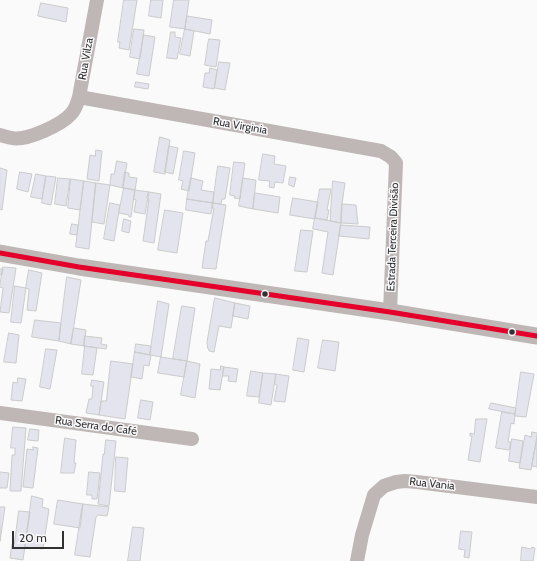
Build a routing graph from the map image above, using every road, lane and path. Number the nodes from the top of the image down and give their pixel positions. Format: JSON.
{"nodes":[{"id":1,"x":97,"y":0,"type":"edge"},
{"id":2,"x":79,"y":97,"type":"junction"},
{"id":3,"x":0,"y":135,"type":"edge"},
{"id":4,"x":396,"y":163,"type":"joint"},
{"id":5,"x":0,"y":253,"type":"edge"},
{"id":6,"x":390,"y":312,"type":"junction"},
{"id":7,"x":537,"y":336,"type":"edge"},
{"id":8,"x":0,"y":413,"type":"edge"},
{"id":9,"x":192,"y":439,"type":"dead end"},
{"id":10,"x":537,"y":497,"type":"edge"},
{"id":11,"x":357,"y":561,"type":"edge"}],
"edges":[{"from":1,"to":2,"type":"street","name":"Rua Vilza"},
{"from":2,"to":3,"type":"street","name":"Rua Vilza"},
{"from":2,"to":4,"type":"street","name":"Rua Virginia"},
{"from":4,"to":6,"type":"street","name":"Estrada Terceira Divisão"},
{"from":5,"to":6,"type":"street"},
{"from":6,"to":7,"type":"street"},
{"from":8,"to":9,"type":"street","name":"Rua Serra do Café"},
{"from":10,"to":11,"type":"street","name":"Rua Vania"}]}
